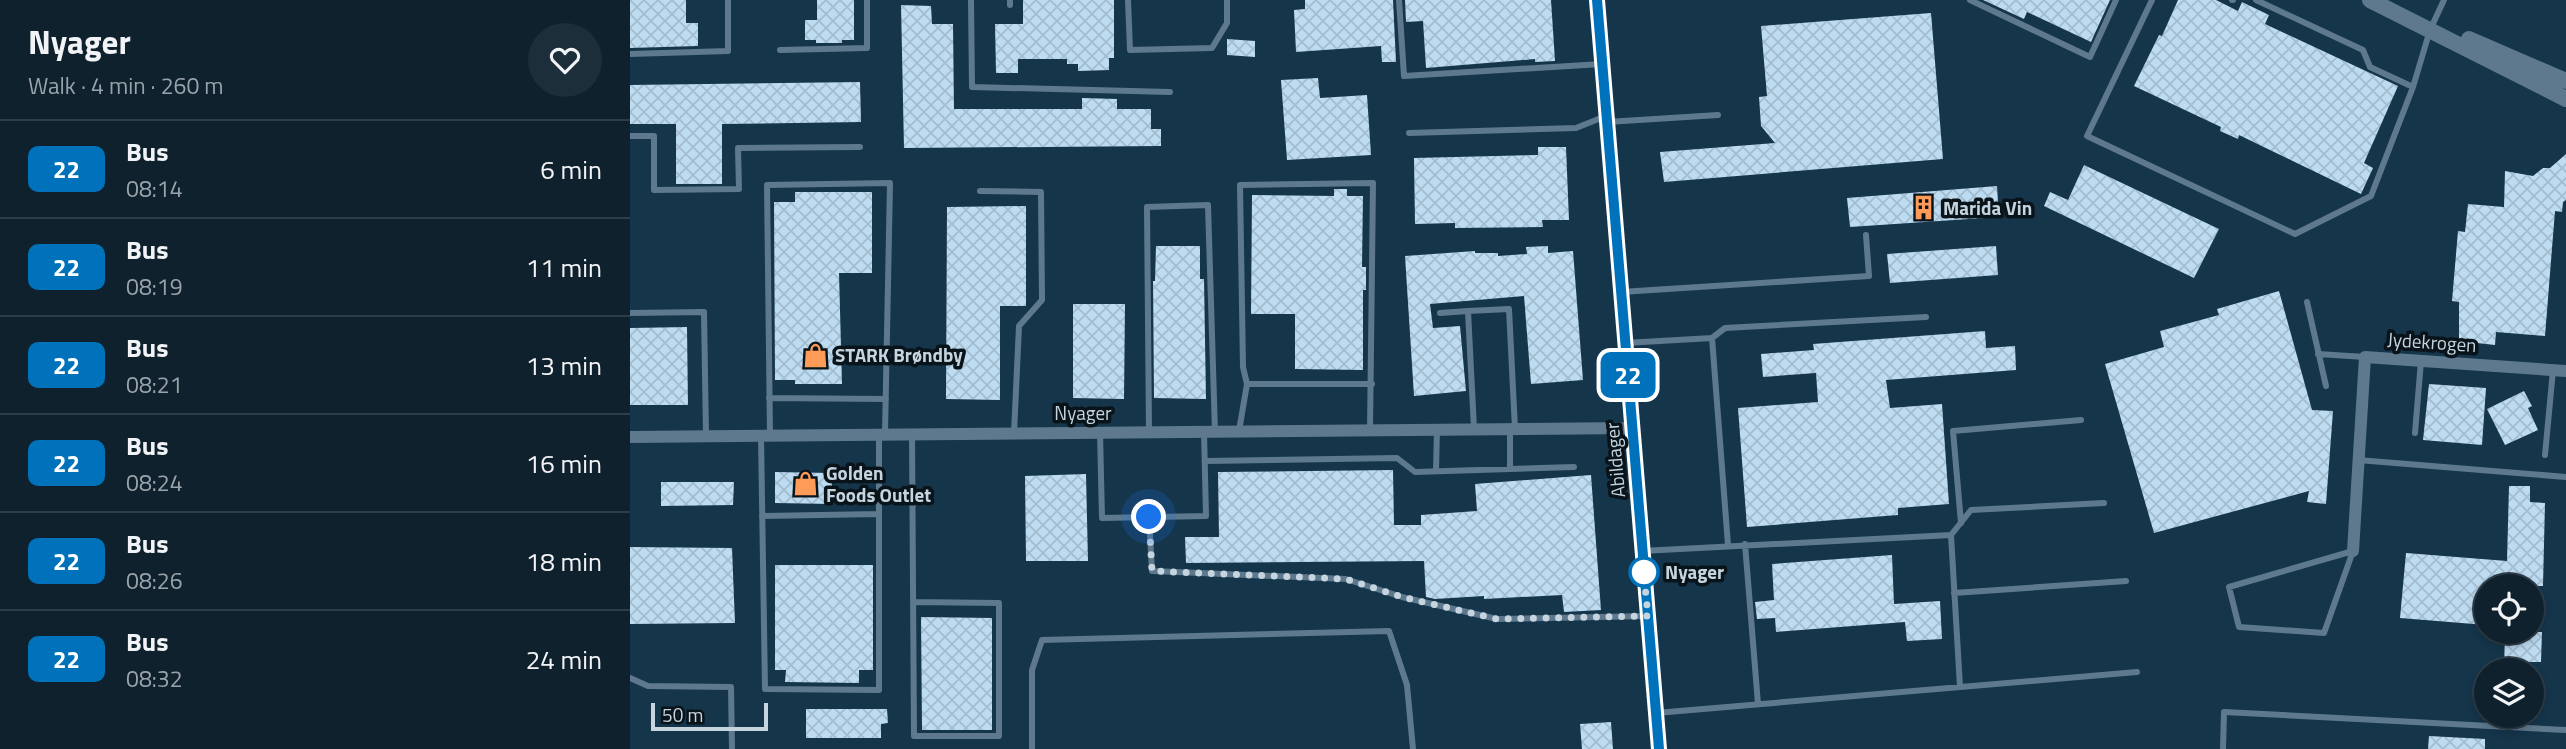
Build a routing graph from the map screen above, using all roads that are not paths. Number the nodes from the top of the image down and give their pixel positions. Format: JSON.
{"nodes":[{"id":1,"x":728,"y":0,"type":"edge"},
{"id":2,"x":867,"y":0,"type":"edge"},
{"id":3,"x":971,"y":0,"type":"edge"},
{"id":4,"x":1128,"y":0,"type":"edge"},
{"id":5,"x":1227,"y":0,"type":"edge"},
{"id":6,"x":1399,"y":0,"type":"edge"},
{"id":7,"x":1597,"y":0,"type":"edge"},
{"id":8,"x":1970,"y":0,"type":"edge"},
{"id":9,"x":2116,"y":0,"type":"edge"},
{"id":10,"x":2152,"y":0,"type":"edge"},
{"id":11,"x":2256,"y":0,"type":"edge"},
{"id":12,"x":2370,"y":0,"type":"edge"},
{"id":13,"x":2381,"y":0,"type":"edge"},
{"id":14,"x":2445,"y":0,"type":"edge"},
{"id":15,"x":2432,"y":27,"type":"junction"},
{"id":16,"x":780,"y":50,"type":"dead end"},
{"id":17,"x":630,"y":54,"type":"edge"},
{"id":18,"x":1602,"y":64,"type":"junction"},
{"id":19,"x":2566,"y":81,"type":"edge"},
{"id":20,"x":2413,"y":87,"type":"junction"},
{"id":21,"x":1170,"y":92,"type":"dead end"},
{"id":22,"x":2566,"y":99,"type":"edge"},
{"id":23,"x":1718,"y":115,"type":"dead end"},
{"id":24,"x":1607,"y":119,"type":"junction"},
{"id":25,"x":1409,"y":133,"type":"dead end"},
{"id":26,"x":630,"y":136,"type":"edge"},
{"id":27,"x":860,"y":147,"type":"dead end"},
{"id":28,"x":980,"y":191,"type":"dead end"},
{"id":29,"x":1866,"y":235,"type":"dead end"},
{"id":30,"x":1621,"y":292,"type":"junction"},
{"id":31,"x":2307,"y":302,"type":"dead end"},
{"id":32,"x":1468,"y":311,"type":"junction"},
{"id":33,"x":630,"y":313,"type":"edge"},
{"id":34,"x":1440,"y":313,"type":"dead end"},
{"id":35,"x":1926,"y":317,"type":"dead end"},
{"id":36,"x":1712,"y":338,"type":"junction"},
{"id":37,"x":1625,"y":343,"type":"junction"},
{"id":38,"x":2318,"y":354,"type":"junction"},
{"id":39,"x":2365,"y":357,"type":"junction"},
{"id":40,"x":2421,"y":361,"type":"junction"},
{"id":41,"x":2559,"y":371,"type":"edge"},
{"id":42,"x":1247,"y":384,"type":"junction"},
{"id":43,"x":1372,"y":384,"type":"junction"},
{"id":44,"x":2326,"y":386,"type":"dead end"},
{"id":45,"x":769,"y":398,"type":"junction"},
{"id":46,"x":886,"y":399,"type":"junction"},
{"id":47,"x":2081,"y":420,"type":"dead end"},
{"id":48,"x":1632,"y":428,"type":"junction"},
{"id":49,"x":1437,"y":429,"type":"junction"},
{"id":50,"x":1474,"y":429,"type":"junction"},
{"id":51,"x":1512,"y":429,"type":"junction"},
{"id":52,"x":1370,"y":430,"type":"junction"},
{"id":53,"x":1239,"y":431,"type":"junction"},
{"id":54,"x":1100,"y":432,"type":"junction"},
{"id":55,"x":1149,"y":432,"type":"junction"},
{"id":56,"x":1210,"y":432,"type":"junction"},
{"id":57,"x":1014,"y":433,"type":"junction"},
{"id":58,"x":2415,"y":433,"type":"dead end"},
{"id":59,"x":882,"y":434,"type":"junction"},
{"id":60,"x":912,"y":434,"type":"junction"},
{"id":61,"x":765,"y":435,"type":"junction"},
{"id":62,"x":706,"y":436,"type":"junction"},
{"id":63,"x":630,"y":437,"type":"edge"},
{"id":64,"x":2545,"y":455,"type":"dead end"},
{"id":65,"x":2358,"y":460,"type":"junction"},
{"id":66,"x":1205,"y":461,"type":"junction"},
{"id":67,"x":1574,"y":467,"type":"dead end"},
{"id":68,"x":1510,"y":468,"type":"junction"},
{"id":69,"x":1436,"y":471,"type":"junction"},
{"id":70,"x":2566,"y":477,"type":"edge"},
{"id":71,"x":2104,"y":503,"type":"dead end"},
{"id":72,"x":879,"y":514,"type":"junction"},
{"id":73,"x":762,"y":516,"type":"junction"},
{"id":74,"x":1149,"y":517,"type":"junction"},
{"id":75,"x":1961,"y":524,"type":"junction"},
{"id":76,"x":1951,"y":536,"type":"junction"},
{"id":77,"x":1745,"y":544,"type":"junction"},
{"id":78,"x":1728,"y":545,"type":"junction"},
{"id":79,"x":1642,"y":551,"type":"junction"},
{"id":80,"x":2353,"y":551,"type":"junction"},
{"id":81,"x":2126,"y":580,"type":"dead end"},
{"id":82,"x":1954,"y":593,"type":"junction"},
{"id":83,"x":913,"y":602,"type":"junction"},
{"id":84,"x":1648,"y":616,"type":"junction"},
{"id":85,"x":2137,"y":672,"type":"dead end"},
{"id":86,"x":630,"y":678,"type":"edge"},
{"id":87,"x":1960,"y":687,"type":"junction"},
{"id":88,"x":1758,"y":704,"type":"junction"},
{"id":89,"x":1656,"y":713,"type":"junction"},
{"id":90,"x":2566,"y":730,"type":"edge"},
{"id":91,"x":732,"y":749,"type":"edge"},
{"id":92,"x":1032,"y":749,"type":"edge"},
{"id":93,"x":1413,"y":749,"type":"edge"},
{"id":94,"x":1658,"y":749,"type":"edge"},
{"id":95,"x":2223,"y":749,"type":"edge"}],
"edges":[{"from":1,"to":17,"type":"lane"},
{"from":2,"to":16,"type":"lane"},
{"from":3,"to":21,"type":"lane"},
{"from":4,"to":5,"type":"lane"},
{"from":6,"to":18,"type":"lane"},
{"from":7,"to":18,"type":"street","name":"Abildager"},
{"from":8,"to":9,"type":"lane"},
{"from":10,"to":20,"type":"lane"},
{"from":11,"to":20,"type":"lane"},
{"from":12,"to":15,"type":"street"},
{"from":13,"to":15,"type":"street"},
{"from":14,"to":15,"type":"lane"},
{"from":15,"to":19,"type":"street"},
{"from":15,"to":20,"type":"lane"},
{"from":15,"to":22,"type":"street"},
{"from":18,"to":24,"type":"street","name":"Abildager"},
{"from":23,"to":24,"type":"lane"},
{"from":24,"to":25,"type":"lane"},
{"from":24,"to":30,"type":"street","name":"Abildager"},
{"from":26,"to":27,"type":"lane"},
{"from":28,"to":57,"type":"lane"},
{"from":29,"to":30,"type":"lane"},
{"from":30,"to":37,"type":"street","name":"Abildager"},
{"from":31,"to":38,"type":"lane"},
{"from":32,"to":34,"type":"lane"},
{"from":32,"to":50,"type":"lane"},
{"from":32,"to":51,"type":"lane"},
{"from":33,"to":62,"type":"lane"},
{"from":35,"to":36,"type":"lane"},
{"from":36,"to":37,"type":"lane"},
{"from":36,"to":78,"type":"lane"},
{"from":37,"to":48,"type":"street","name":"Abildager"},
{"from":38,"to":39,"type":"lane"},
{"from":38,"to":44,"type":"lane"},
{"from":39,"to":40,"type":"street","name":"Jydekrogen"},
{"from":39,"to":65,"type":"street","name":"Jydekrogen"},
{"from":40,"to":41,"type":"street","name":"Jydekrogen"},
{"from":40,"to":58,"type":"lane"},
{"from":41,"to":64,"type":"lane"},
{"from":42,"to":43,"type":"lane"},
{"from":42,"to":43,"type":"lane"},
{"from":42,"to":53,"type":"lane"},
{"from":43,"to":52,"type":"lane"},
{"from":45,"to":46,"type":"lane"},
{"from":45,"to":46,"type":"lane"},
{"from":45,"to":61,"type":"lane"},
{"from":46,"to":59,"type":"lane"},
{"from":47,"to":75,"type":"lane"},
{"from":48,"to":51,"type":"street","name":"Nyager"},
{"from":48,"to":79,"type":"street","name":"Abildager"},
{"from":49,"to":50,"type":"street","name":"Nyager"},
{"from":49,"to":52,"type":"street","name":"Nyager"},
{"from":49,"to":69,"type":"lane"},
{"from":50,"to":51,"type":"street","name":"Nyager"},
{"from":51,"to":68,"type":"lane"},
{"from":52,"to":53,"type":"street","name":"Nyager"},
{"from":53,"to":56,"type":"street","name":"Nyager"},
{"from":54,"to":55,"type":"street","name":"Nyager"},
{"from":54,"to":57,"type":"street","name":"Nyager"},
{"from":54,"to":74,"type":"lane"},
{"from":55,"to":56,"type":"street","name":"Nyager"},
{"from":55,"to":56,"type":"lane"},
{"from":56,"to":66,"type":"lane"},
{"from":57,"to":60,"type":"street","name":"Nyager"},
{"from":59,"to":60,"type":"street","name":"Nyager"},
{"from":59,"to":61,"type":"street","name":"Nyager"},
{"from":59,"to":72,"type":"lane"},
{"from":60,"to":83,"type":"lane"},
{"from":61,"to":62,"type":"street","name":"Nyager"},
{"from":61,"to":73,"type":"lane"},
{"from":62,"to":63,"type":"street","name":"Nyager"},
{"from":65,"to":70,"type":"lane"},
{"from":65,"to":80,"type":"street","name":"Jydekrogen"},
{"from":66,"to":69,"type":"lane"},
{"from":66,"to":74,"type":"lane"},
{"from":67,"to":68,"type":"lane"},
{"from":68,"to":69,"type":"lane"},
{"from":71,"to":75,"type":"lane"},
{"from":72,"to":73,"type":"lane"},
{"from":72,"to":73,"type":"lane"},
{"from":74,"to":84,"type":"lane"},
{"from":75,"to":76,"type":"lane"},
{"from":76,"to":77,"type":"lane"},
{"from":76,"to":82,"type":"lane"},
{"from":77,"to":78,"type":"lane"},
{"from":77,"to":88,"type":"lane"},
{"from":78,"to":79,"type":"lane"},
{"from":79,"to":84,"type":"street","name":"Abildager"},
{"from":80,"to":80,"type":"lane"},
{"from":81,"to":82,"type":"lane"},
{"from":82,"to":87,"type":"lane"},
{"from":83,"to":83,"type":"lane"},
{"from":84,"to":89,"type":"street","name":"Abildager"},
{"from":85,"to":87,"type":"lane"},
{"from":86,"to":91,"type":"lane"},
{"from":87,"to":88,"type":"lane"},
{"from":88,"to":89,"type":"lane"},
{"from":89,"to":94,"type":"street","name":"Abildager"},
{"from":90,"to":95,"type":"lane"},
{"from":92,"to":93,"type":"lane"}]}
